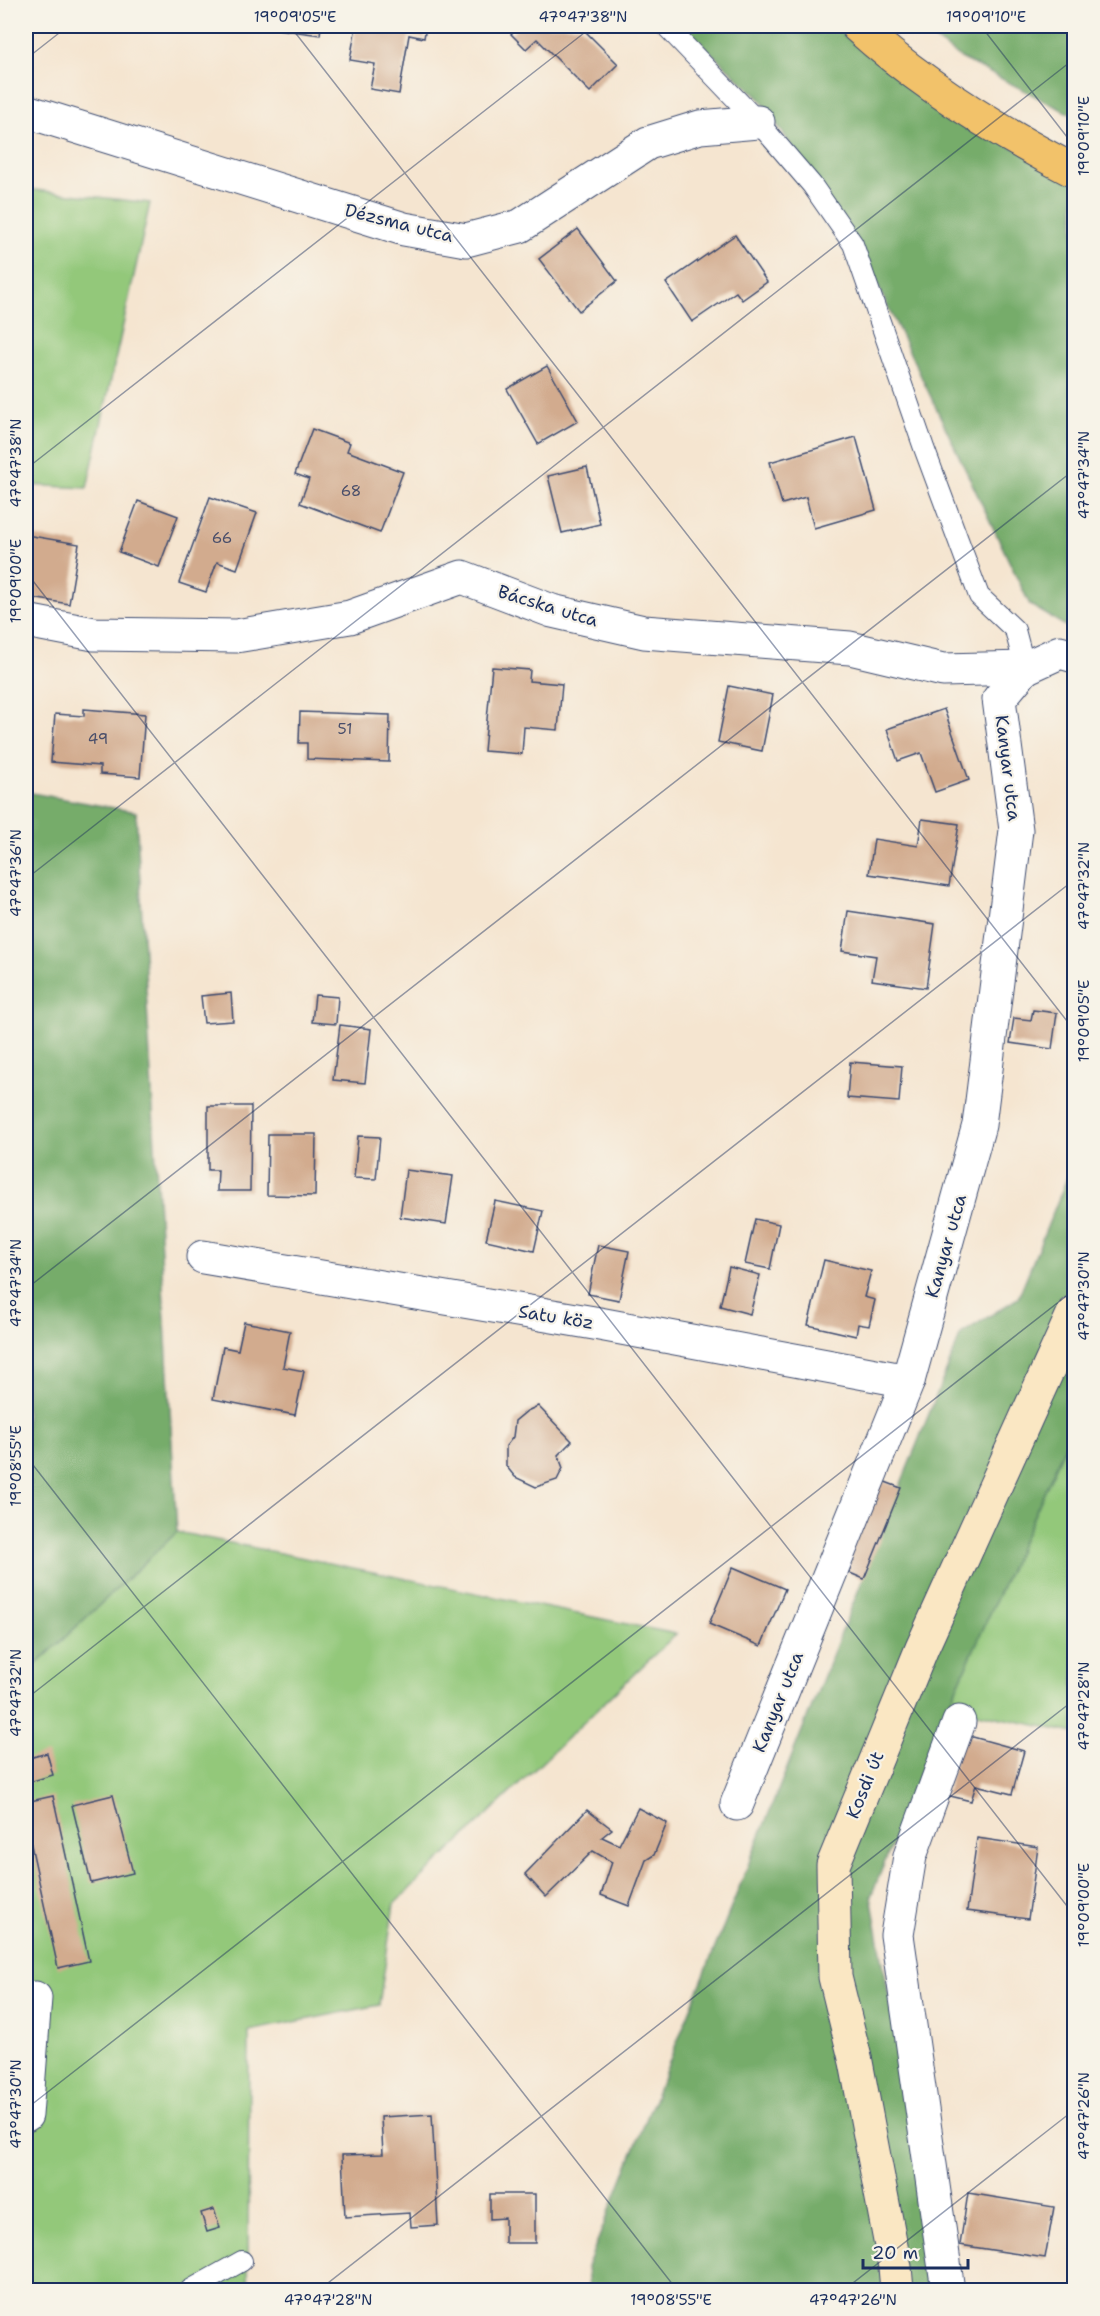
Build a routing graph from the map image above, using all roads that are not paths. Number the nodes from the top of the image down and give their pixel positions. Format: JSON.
{"nodes":[{"id":1,"x":666,"y":26,"type":"edge"},
{"id":2,"x":857,"y":26,"type":"edge"},
{"id":3,"x":26,"y":111,"type":"edge"},
{"id":4,"x":758,"y":122,"type":"junction"},
{"id":5,"x":1074,"y":171,"type":"edge"},
{"id":6,"x":26,"y":621,"type":"edge"},
{"id":7,"x":1074,"y":657,"type":"edge"},
{"id":8,"x":1025,"y":668,"type":"junction"},
{"id":9,"x":203,"y":1257,"type":"dead end"},
{"id":10,"x":1074,"y":1312,"type":"edge"},
{"id":11,"x":908,"y":1381,"type":"junction"},
{"id":12,"x":959,"y":1722,"type":"dead end"},
{"id":13,"x":737,"y":1804,"type":"dead end"},
{"id":14,"x":35,"y":1998,"type":"dead end"},
{"id":15,"x":26,"y":2115,"type":"edge"},
{"id":16,"x":242,"y":2261,"type":"dead end"},
{"id":17,"x":190,"y":2290,"type":"edge"},
{"id":18,"x":897,"y":2290,"type":"edge"},
{"id":19,"x":948,"y":2290,"type":"edge"}],
"edges":[{"from":1,"to":4,"type":"lane"},
{"from":2,"to":5,"type":"highway"},
{"from":3,"to":4,"type":"street","name":"Dézsma utca"},
{"from":4,"to":8,"type":"lane"},
{"from":6,"to":8,"type":"street","name":"Bácska utca"},
{"from":7,"to":8,"type":"street","name":"Bácska utca"},
{"from":8,"to":11,"type":"street","name":"Kanyar utca"},
{"from":9,"to":11,"type":"street","name":"Satu köz"},
{"from":10,"to":18,"type":"street","name":"Kosdi út"},
{"from":11,"to":13,"type":"street","name":"Kanyar utca"},
{"from":12,"to":19,"type":"street"},
{"from":14,"to":15,"type":"street"},
{"from":16,"to":17,"type":"lane"}]}
